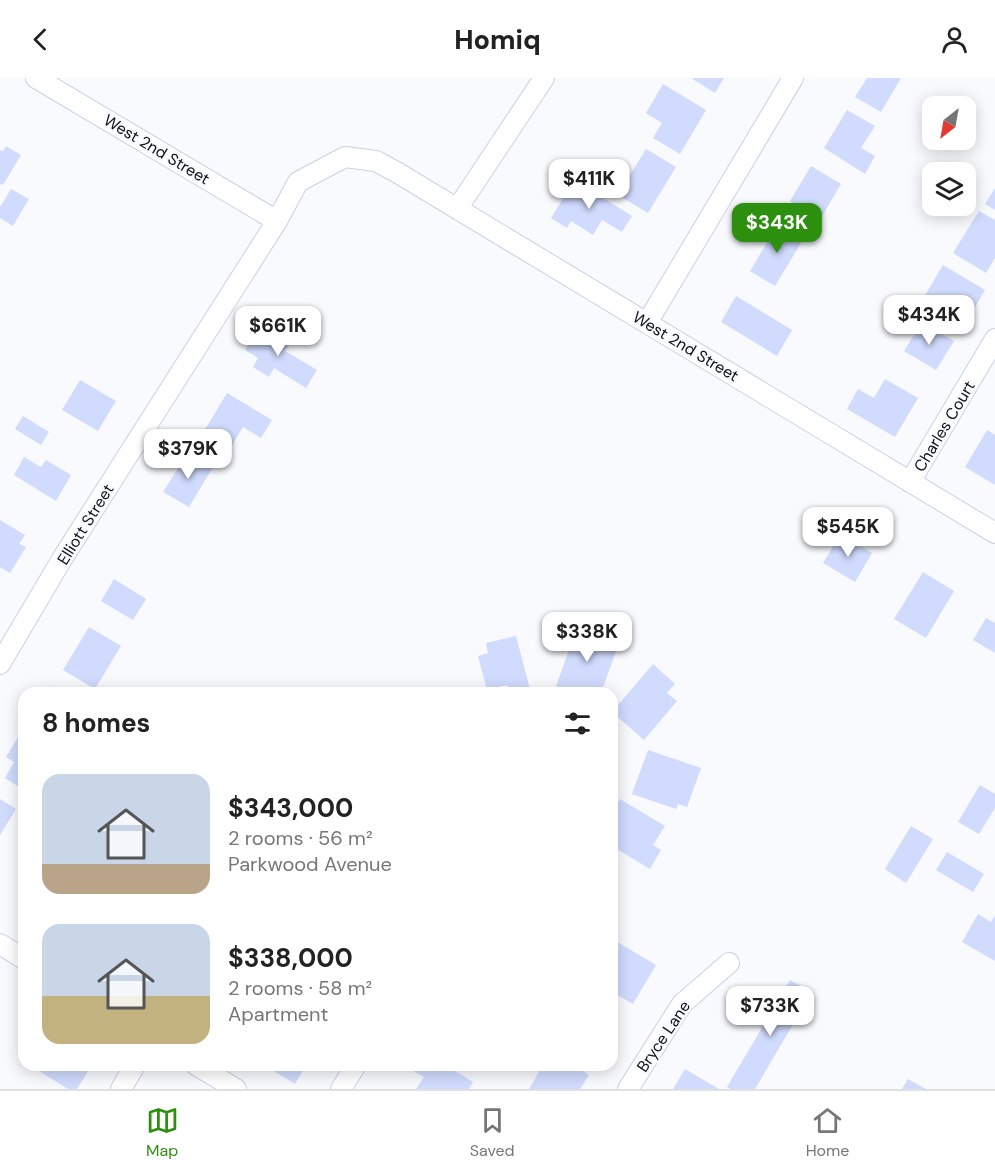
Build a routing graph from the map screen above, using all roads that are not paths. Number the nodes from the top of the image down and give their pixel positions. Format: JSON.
{"nodes":[{"id":1,"x":36,"y":78,"type":"edge"},
{"id":2,"x":544,"y":78,"type":"edge"},
{"id":3,"x":793,"y":78,"type":"edge"},
{"id":4,"x":376,"y":161,"type":"joint"},
{"id":5,"x":456,"y":209,"type":"junction"},
{"id":6,"x":278,"y":221,"type":"junction"},
{"id":7,"x":647,"y":323,"type":"junction"},
{"id":8,"x":995,"y":339,"type":"edge"},
{"id":9,"x":910,"y":482,"type":"junction"},
{"id":10,"x":995,"y":533,"type":"edge"},
{"id":11,"x":8,"y":634,"type":"edge"},
{"id":12,"x":0,"y":664,"type":"edge"},
{"id":13,"x":0,"y":944,"type":"edge"},
{"id":14,"x":18,"y":955,"type":"edge"},
{"id":15,"x":729,"y":963,"type":"dead end"},
{"id":16,"x":132,"y":1071,"type":"edge"},
{"id":17,"x":206,"y":1071,"type":"edge"},
{"id":18,"x":352,"y":1071,"type":"edge"},
{"id":19,"x":121,"y":1089,"type":"edge"},
{"id":20,"x":236,"y":1089,"type":"edge"},
{"id":21,"x":341,"y":1089,"type":"edge"},
{"id":22,"x":628,"y":1089,"type":"edge"}],
"edges":[{"from":1,"to":6,"type":"street","name":"West 2nd Street"},
{"from":2,"to":5,"type":"street"},
{"from":3,"to":7,"type":"street"},
{"from":4,"to":5,"type":"street","name":"West 2nd Street"},
{"from":4,"to":6,"type":"street","name":"Elliott Street"},
{"from":5,"to":7,"type":"street","name":"West 2nd Street"},
{"from":6,"to":11,"type":"street","name":"Elliott Street"},
{"from":7,"to":9,"type":"street","name":"West 2nd Street"},
{"from":8,"to":9,"type":"street","name":"Charles Court"},
{"from":9,"to":10,"type":"street","name":"West 2nd Street"},
{"from":11,"to":12,"type":"street","name":"Elliott Street"},
{"from":13,"to":14,"type":"street"},
{"from":15,"to":22,"type":"street","name":"Bryce Lane"},
{"from":16,"to":19,"type":"street"},
{"from":17,"to":20,"type":"street"},
{"from":18,"to":21,"type":"street"}]}
